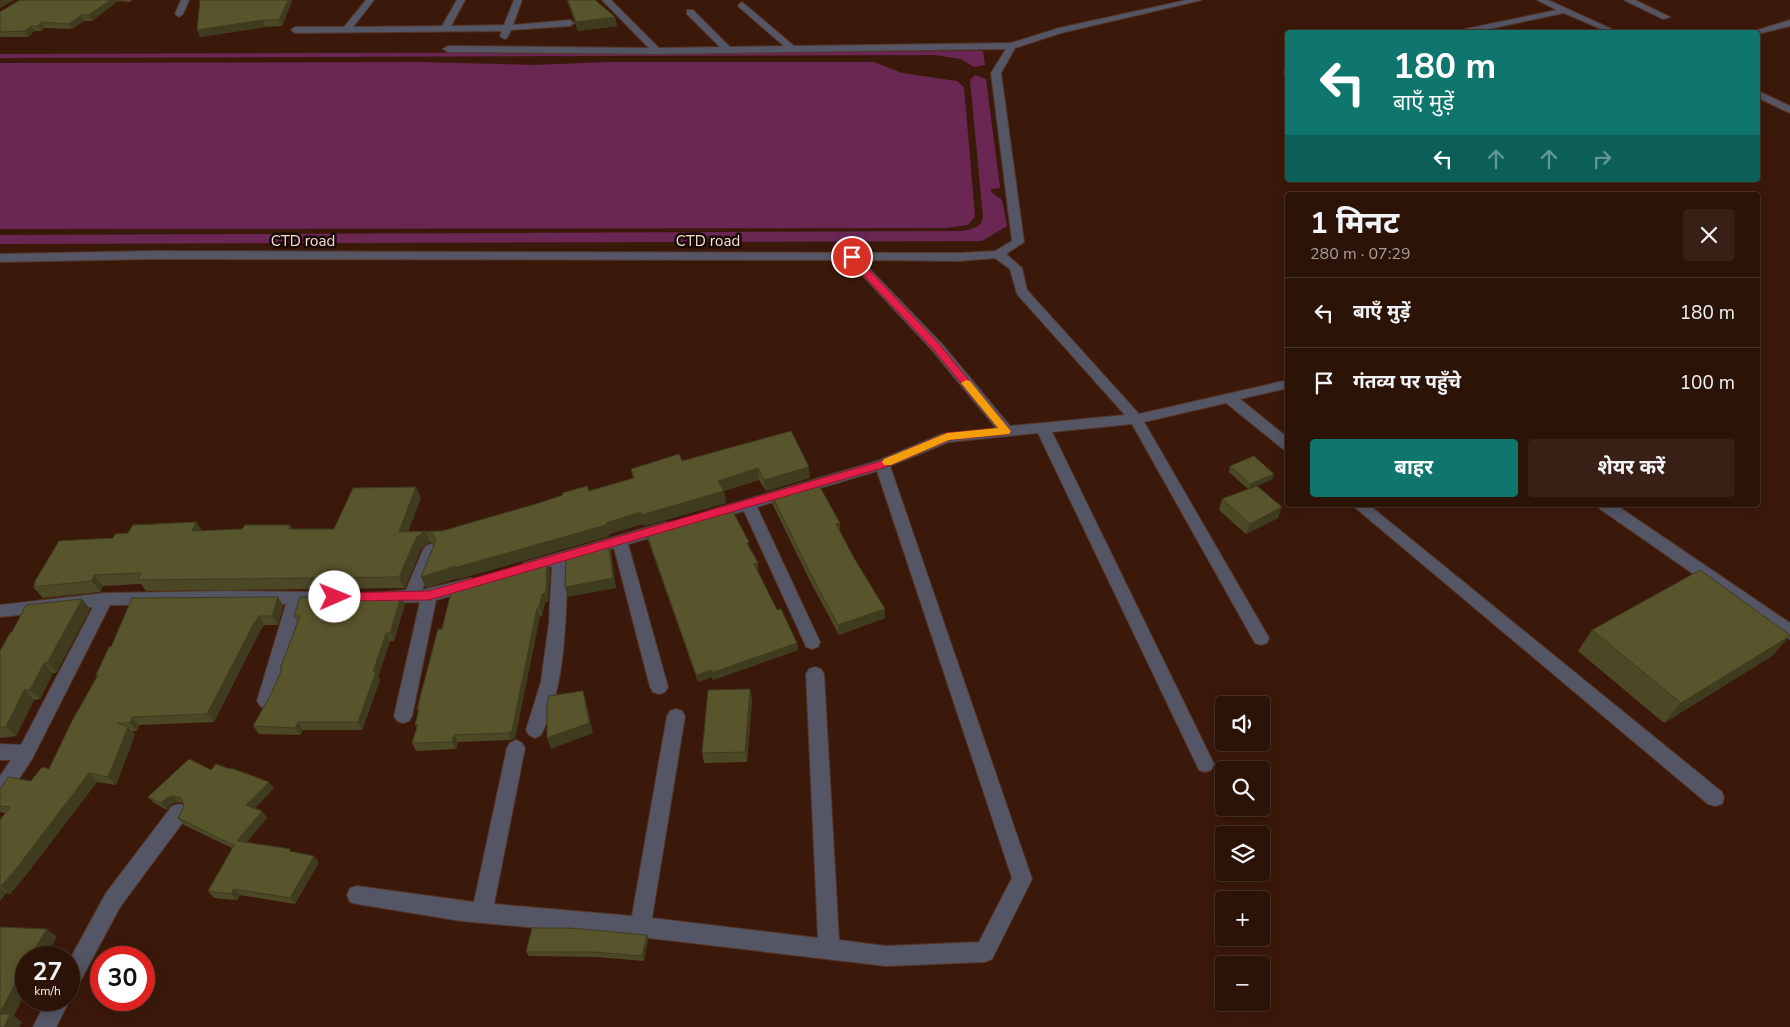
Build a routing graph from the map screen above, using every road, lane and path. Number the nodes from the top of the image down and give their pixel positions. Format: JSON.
{"nodes":[{"id":1,"x":186,"y":0,"type":"edge"},
{"id":2,"x":370,"y":0,"type":"edge"},
{"id":3,"x":461,"y":0,"type":"edge"},
{"id":4,"x":518,"y":0,"type":"edge"},
{"id":5,"x":606,"y":0,"type":"edge"},
{"id":6,"x":1198,"y":0,"type":"edge"},
{"id":7,"x":1541,"y":0,"type":"edge"},
{"id":8,"x":1628,"y":0,"type":"edge"},
{"id":9,"x":742,"y":6,"type":"dead end"},
{"id":10,"x":1564,"y":11,"type":"junction"},
{"id":11,"x":690,"y":12,"type":"dead end"},
{"id":12,"x":179,"y":14,"type":"dead end"},
{"id":13,"x":1666,"y":17,"type":"dead end"},
{"id":14,"x":570,"y":23,"type":"edge"},
{"id":15,"x":1790,"y":23,"type":"edge"},
{"id":16,"x":506,"y":28,"type":"junction"},
{"id":17,"x":445,"y":29,"type":"junction"},
{"id":18,"x":295,"y":30,"type":"dead end"},
{"id":19,"x":345,"y":30,"type":"junction"},
{"id":20,"x":1474,"y":30,"type":"edge"},
{"id":21,"x":1609,"y":30,"type":"edge"},
{"id":22,"x":1760,"y":31,"type":"edge"},
{"id":23,"x":804,"y":39,"type":"dead end"},
{"id":24,"x":784,"y":43,"type":"junction"},
{"id":25,"x":1012,"y":46,"type":"junction"},
{"id":26,"x":448,"y":49,"type":"dead end"},
{"id":27,"x":500,"y":50,"type":"junction"},
{"id":28,"x":728,"y":50,"type":"junction"},
{"id":29,"x":793,"y":50,"type":"junction"},
{"id":30,"x":657,"y":51,"type":"junction"},
{"id":31,"x":1760,"y":95,"type":"edge"},
{"id":32,"x":1790,"y":110,"type":"edge"},
{"id":33,"x":998,"y":254,"type":"junction"},
{"id":34,"x":852,"y":257,"type":"junction"},
{"id":35,"x":0,"y":258,"type":"edge"},
{"id":36,"x":1285,"y":385,"type":"edge"},
{"id":37,"x":1228,"y":397,"type":"junction"},
{"id":38,"x":1136,"y":418,"type":"junction"},
{"id":39,"x":1043,"y":428,"type":"junction"},
{"id":40,"x":1006,"y":431,"type":"junction"},
{"id":41,"x":1285,"y":444,"type":"edge"},
{"id":42,"x":882,"y":464,"type":"junction"},
{"id":43,"x":748,"y":504,"type":"junction"},
{"id":44,"x":1361,"y":507,"type":"edge"},
{"id":45,"x":1608,"y":507,"type":"edge"},
{"id":46,"x":702,"y":518,"type":"edge"},
{"id":47,"x":684,"y":523,"type":"edge"},
{"id":48,"x":620,"y":542,"type":"junction"},
{"id":49,"x":431,"y":550,"type":"edge"},
{"id":50,"x":560,"y":558,"type":"junction"},
{"id":51,"x":513,"y":572,"type":"edge"},
{"id":52,"x":485,"y":580,"type":"edge"},
{"id":53,"x":412,"y":596,"type":"junction"},
{"id":54,"x":429,"y":596,"type":"junction"},
{"id":55,"x":335,"y":597,"type":"edge"},
{"id":56,"x":364,"y":597,"type":"edge"},
{"id":57,"x":296,"y":598,"type":"junction"},
{"id":58,"x":105,"y":600,"type":"junction"},
{"id":59,"x":0,"y":611,"type":"edge"},
{"id":60,"x":1790,"y":632,"type":"edge"},
{"id":61,"x":1261,"y":638,"type":"dead end"},
{"id":62,"x":812,"y":642,"type":"dead end"},
{"id":63,"x":815,"y":674,"type":"dead end"},
{"id":64,"x":659,"y":687,"type":"dead end"},
{"id":65,"x":266,"y":701,"type":"edge"},
{"id":66,"x":403,"y":716,"type":"dead end"},
{"id":67,"x":676,"y":716,"type":"dead end"},
{"id":68,"x":535,"y":730,"type":"dead end"},
{"id":69,"x":516,"y":748,"type":"dead end"},
{"id":70,"x":0,"y":752,"type":"edge"},
{"id":71,"x":26,"y":753,"type":"junction"},
{"id":72,"x":1206,"y":764,"type":"dead end"},
{"id":73,"x":0,"y":791,"type":"edge"},
{"id":74,"x":1715,"y":798,"type":"dead end"},
{"id":75,"x":179,"y":812,"type":"edge"},
{"id":76,"x":357,"y":895,"type":"dead end"},
{"id":77,"x":482,"y":913,"type":"junction"},
{"id":78,"x":640,"y":927,"type":"junction"},
{"id":79,"x":829,"y":949,"type":"junction"},
{"id":80,"x":80,"y":962,"type":"edge"},
{"id":81,"x":53,"y":1011,"type":"edge"},
{"id":82,"x":44,"y":1027,"type":"edge"}],
"edges":[{"from":1,"to":12,"type":"street"},
{"from":2,"to":19,"type":"street"},
{"from":3,"to":17,"type":"street"},
{"from":4,"to":16,"type":"street"},
{"from":5,"to":30,"type":"street"},
{"from":6,"to":25,"type":"street"},
{"from":7,"to":10,"type":"street"},
{"from":8,"to":13,"type":"street"},
{"from":9,"to":24,"type":"street"},
{"from":10,"to":20,"type":"street"},
{"from":10,"to":21,"type":"street"},
{"from":11,"to":28,"type":"street"},
{"from":14,"to":16,"type":"street"},
{"from":15,"to":22,"type":"street"},
{"from":16,"to":17,"type":"street"},
{"from":16,"to":27,"type":"street"},
{"from":17,"to":19,"type":"street"},
{"from":18,"to":19,"type":"street"},
{"from":23,"to":24,"type":"street"},
{"from":24,"to":29,"type":"street"},
{"from":25,"to":29,"type":"street"},
{"from":25,"to":33,"type":"street"},
{"from":26,"to":27,"type":"street"},
{"from":27,"to":30,"type":"street"},
{"from":28,"to":29,"type":"street"},
{"from":28,"to":30,"type":"street"},
{"from":31,"to":32,"type":"street"},
{"from":33,"to":34,"type":"street","name":"CTD road"},
{"from":33,"to":38,"type":"street"},
{"from":34,"to":35,"type":"street","name":"CTD road"},
{"from":34,"to":40,"type":"street"},
{"from":36,"to":37,"type":"street"},
{"from":37,"to":38,"type":"street"},
{"from":37,"to":41,"type":"street"},
{"from":38,"to":39,"type":"street"},
{"from":38,"to":61,"type":"street"},
{"from":39,"to":40,"type":"street"},
{"from":39,"to":72,"type":"street"},
{"from":40,"to":42,"type":"street"},
{"from":42,"to":43,"type":"street"},
{"from":42,"to":79,"type":"street"},
{"from":43,"to":46,"type":"street"},
{"from":43,"to":62,"type":"street"},
{"from":44,"to":74,"type":"street"},
{"from":45,"to":60,"type":"street"},
{"from":47,"to":48,"type":"street"},
{"from":48,"to":50,"type":"street"},
{"from":48,"to":64,"type":"street"},
{"from":49,"to":53,"type":"street"},
{"from":50,"to":51,"type":"street"},
{"from":50,"to":68,"type":"street"},
{"from":52,"to":54,"type":"street"},
{"from":53,"to":54,"type":"street"},
{"from":53,"to":56,"type":"street"},
{"from":54,"to":66,"type":"street"},
{"from":55,"to":57,"type":"street"},
{"from":57,"to":58,"type":"street"},
{"from":57,"to":65,"type":"street"},
{"from":58,"to":59,"type":"street"},
{"from":58,"to":71,"type":"street"},
{"from":63,"to":79,"type":"street"},
{"from":67,"to":78,"type":"street"},
{"from":69,"to":77,"type":"street"},
{"from":70,"to":71,"type":"street"},
{"from":71,"to":73,"type":"street"},
{"from":75,"to":80,"type":"street"},
{"from":76,"to":77,"type":"street"},
{"from":77,"to":78,"type":"street"},
{"from":78,"to":79,"type":"street"},
{"from":81,"to":82,"type":"street"}]}
